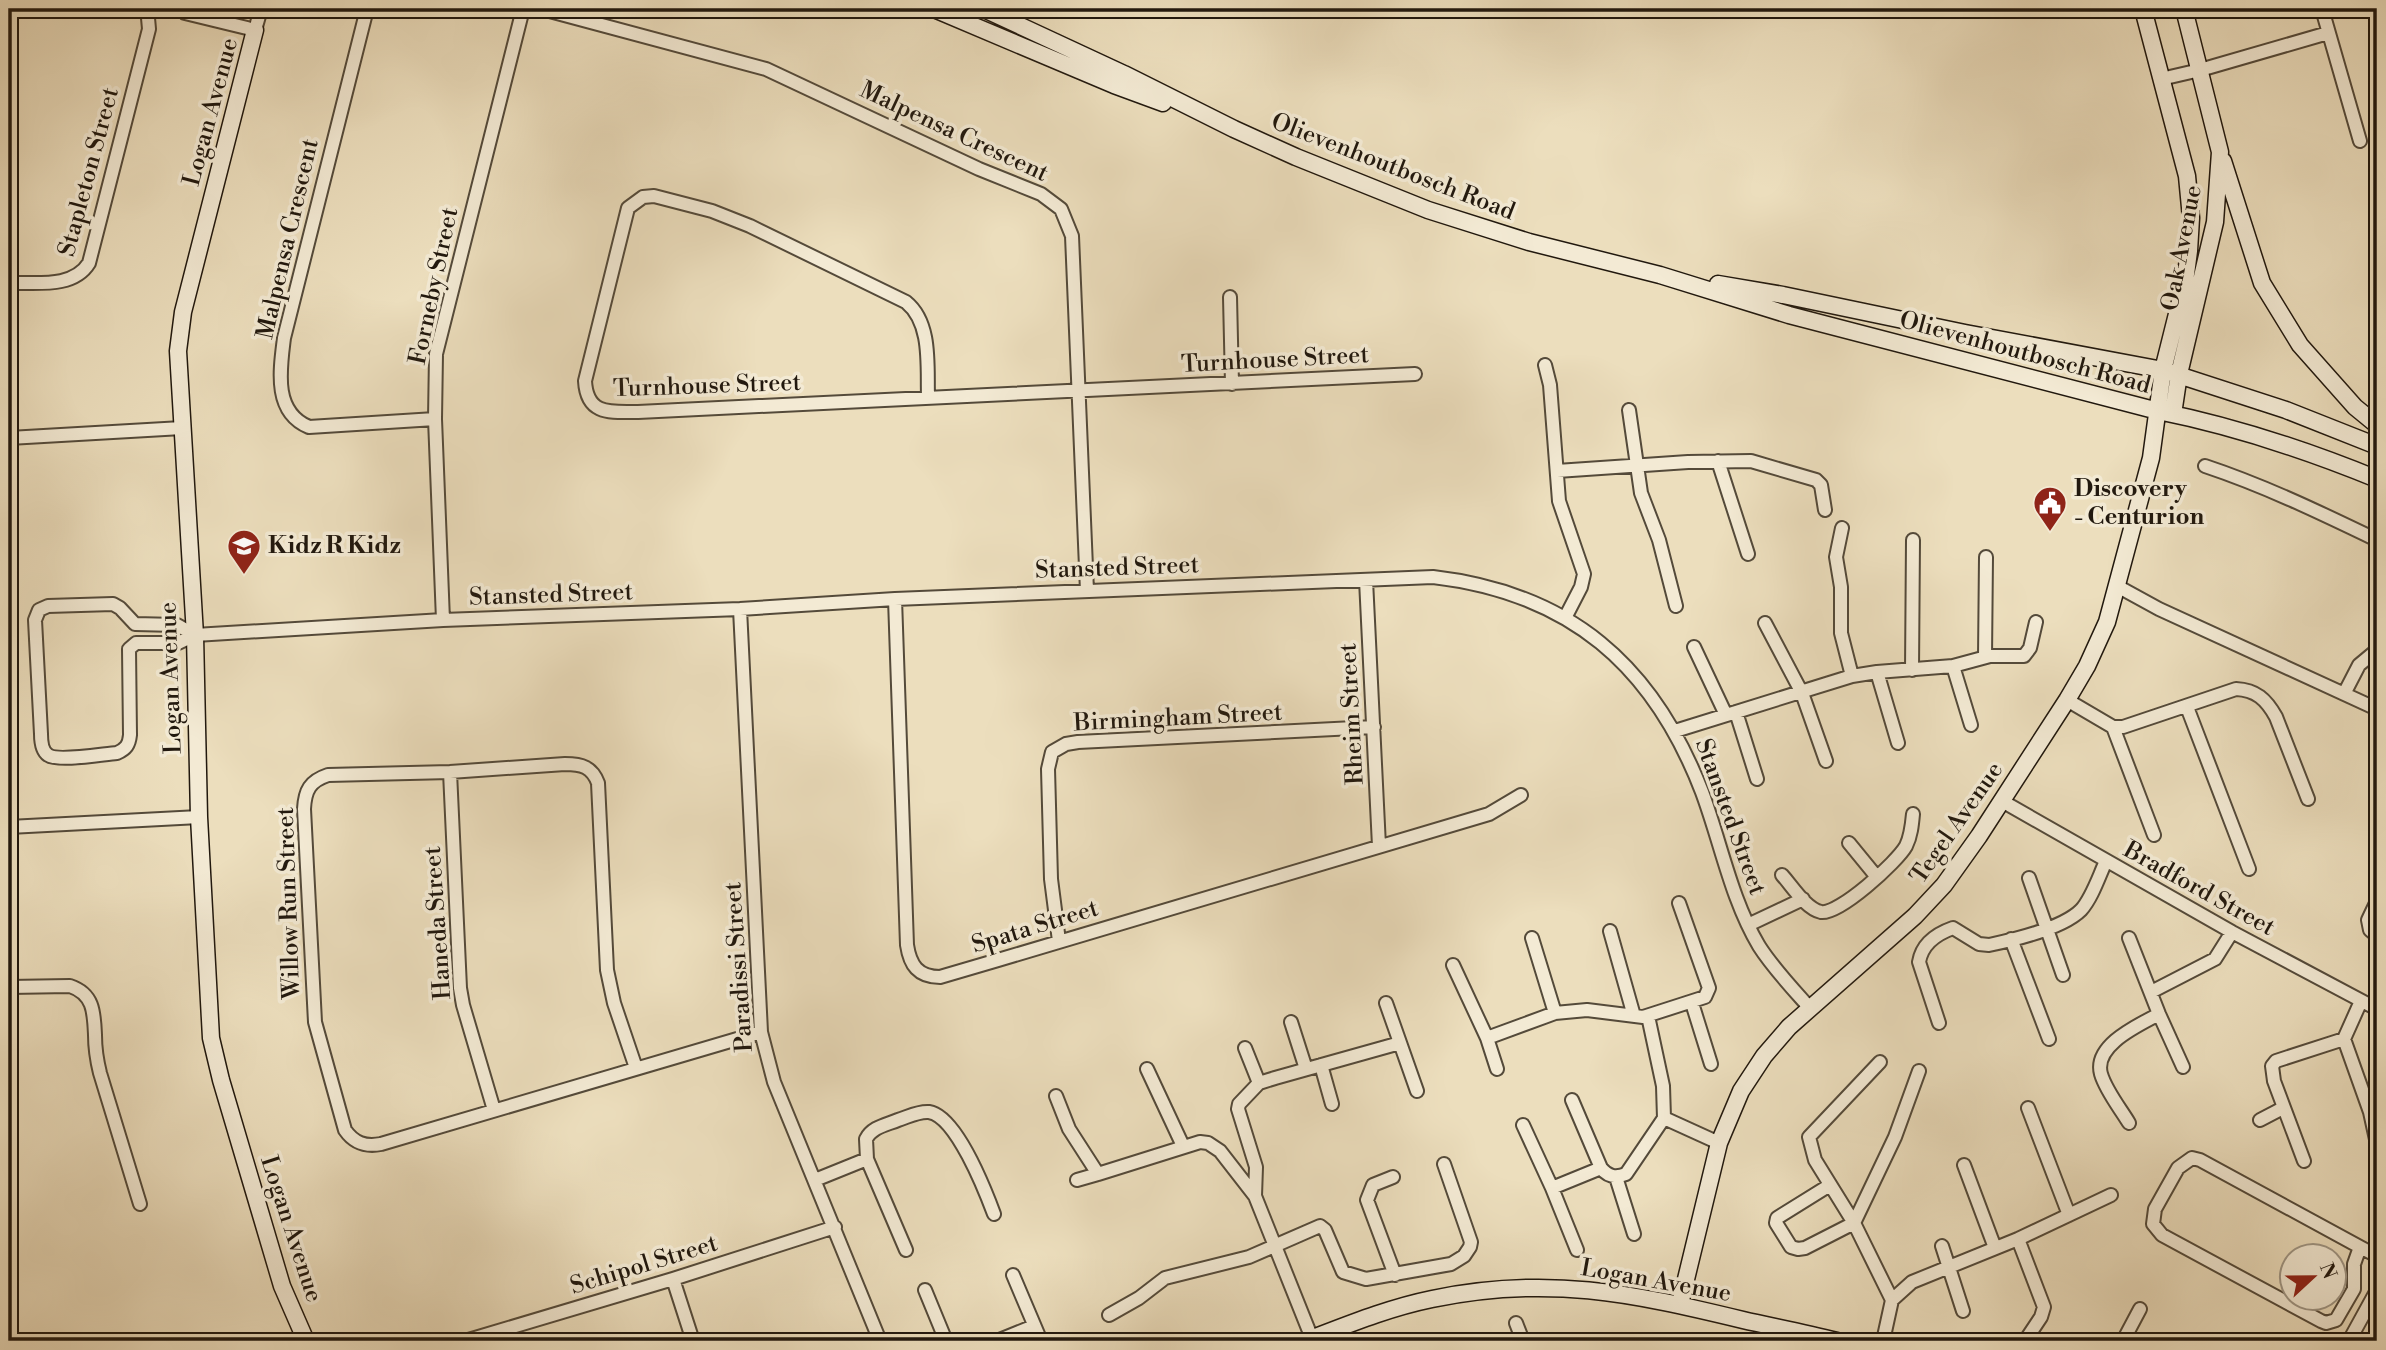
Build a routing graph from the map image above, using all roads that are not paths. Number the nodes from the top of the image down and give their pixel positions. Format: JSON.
{"nodes":[{"id":1,"x":145,"y":9,"type":"edge"},
{"id":2,"x":261,"y":9,"type":"edge"},
{"id":3,"x":367,"y":9,"type":"edge"},
{"id":4,"x":523,"y":9,"type":"edge"},
{"id":5,"x":541,"y":9,"type":"edge"},
{"id":6,"x":934,"y":9,"type":"edge"},
{"id":7,"x":958,"y":9,"type":"edge"},
{"id":8,"x":984,"y":9,"type":"edge"},
{"id":9,"x":2143,"y":9,"type":"edge"},
{"id":10,"x":2184,"y":9,"type":"edge"},
{"id":11,"x":2322,"y":9,"type":"edge"},
{"id":12,"x":185,"y":13,"type":"dead end"},
{"id":13,"x":256,"y":30,"type":"junction"},
{"id":14,"x":2328,"y":33,"type":"junction"},
{"id":15,"x":2200,"y":70,"type":"junction"},
{"id":16,"x":2161,"y":79,"type":"junction"},
{"id":17,"x":1114,"y":85,"type":"junction"},
{"id":18,"x":1234,"y":129,"type":"junction"},
{"id":19,"x":2360,"y":141,"type":"dead end"},
{"id":20,"x":2221,"y":152,"type":"junction"},
{"id":21,"x":1660,"y":275,"type":"junction"},
{"id":22,"x":9,"y":283,"type":"edge"},
{"id":23,"x":1230,"y":297,"type":"dead end"},
{"id":24,"x":1545,"y":365,"type":"dead end"},
{"id":25,"x":2171,"y":372,"type":"junction"},
{"id":26,"x":1415,"y":374,"type":"dead end"},
{"id":27,"x":1232,"y":384,"type":"junction"},
{"id":28,"x":1079,"y":391,"type":"junction"},
{"id":29,"x":928,"y":396,"type":"junction"},
{"id":30,"x":1629,"y":410,"type":"dead end"},
{"id":31,"x":2166,"y":412,"type":"junction"},
{"id":32,"x":435,"y":419,"type":"junction"},
{"id":33,"x":2377,"y":425,"type":"edge"},
{"id":34,"x":182,"y":428,"type":"junction"},
{"id":35,"x":9,"y":438,"type":"edge"},
{"id":36,"x":2377,"y":446,"type":"edge"},
{"id":37,"x":1718,"y":461,"type":"junction"},
{"id":38,"x":1638,"y":465,"type":"junction"},
{"id":39,"x":2205,"y":467,"type":"dead end"},
{"id":40,"x":1557,"y":471,"type":"junction"},
{"id":41,"x":2377,"y":479,"type":"edge"},
{"id":42,"x":1825,"y":510,"type":"dead end"},
{"id":43,"x":1842,"y":528,"type":"dead end"},
{"id":44,"x":1913,"y":540,"type":"dead end"},
{"id":45,"x":2377,"y":540,"type":"edge"},
{"id":46,"x":1748,"y":554,"type":"dead end"},
{"id":47,"x":1986,"y":557,"type":"dead end"},
{"id":48,"x":1366,"y":580,"type":"junction"},
{"id":49,"x":2117,"y":586,"type":"junction"},
{"id":50,"x":1087,"y":590,"type":"junction"},
{"id":51,"x":895,"y":599,"type":"junction"},
{"id":52,"x":1676,"y":606,"type":"dead end"},
{"id":53,"x":740,"y":609,"type":"junction"},
{"id":54,"x":1565,"y":618,"type":"junction"},
{"id":55,"x":443,"y":620,"type":"junction"},
{"id":56,"x":2036,"y":622,"type":"dead end"},
{"id":57,"x":1765,"y":623,"type":"dead end"},
{"id":58,"x":195,"y":635,"type":"junction"},
{"id":59,"x":1693,"y":648,"type":"dead end"},
{"id":60,"x":2377,"y":650,"type":"edge"},
{"id":61,"x":1985,"y":657,"type":"junction"},
{"id":62,"x":1953,"y":666,"type":"junction"},
{"id":63,"x":1912,"y":670,"type":"junction"},
{"id":64,"x":1877,"y":672,"type":"junction"},
{"id":65,"x":1852,"y":676,"type":"junction"},
{"id":66,"x":1802,"y":693,"type":"junction"},
{"id":67,"x":2344,"y":694,"type":"junction"},
{"id":68,"x":2067,"y":699,"type":"junction"},
{"id":69,"x":2187,"y":706,"type":"junction"},
{"id":70,"x":2377,"y":709,"type":"edge"},
{"id":71,"x":1731,"y":714,"type":"junction"},
{"id":72,"x":1970,"y":725,"type":"dead end"},
{"id":73,"x":1374,"y":727,"type":"junction"},
{"id":74,"x":2113,"y":727,"type":"junction"},
{"id":75,"x":1675,"y":732,"type":"junction"},
{"id":76,"x":1898,"y":743,"type":"dead end"},
{"id":77,"x":1826,"y":761,"type":"dead end"},
{"id":78,"x":450,"y":772,"type":"junction"},
{"id":79,"x":1757,"y":779,"type":"dead end"},
{"id":80,"x":1521,"y":795,"type":"dead end"},
{"id":81,"x":2308,"y":799,"type":"dead end"},
{"id":82,"x":2002,"y":801,"type":"junction"},
{"id":83,"x":1913,"y":814,"type":"dead end"},
{"id":84,"x":199,"y":817,"type":"junction"},
{"id":85,"x":9,"y":827,"type":"edge"},
{"id":86,"x":2154,"y":835,"type":"dead end"},
{"id":87,"x":1849,"y":843,"type":"dead end"},
{"id":88,"x":1379,"y":846,"type":"junction"},
{"id":89,"x":2106,"y":861,"type":"junction"},
{"id":90,"x":2249,"y":869,"type":"dead end"},
{"id":91,"x":1782,"y":875,"type":"dead end"},
{"id":92,"x":1877,"y":876,"type":"junction"},
{"id":93,"x":2029,"y":878,"type":"dead end"},
{"id":94,"x":1803,"y":899,"type":"junction"},
{"id":95,"x":2377,"y":901,"type":"edge"},
{"id":96,"x":1679,"y":902,"type":"dead end"},
{"id":97,"x":1748,"y":925,"type":"junction"},
{"id":98,"x":2046,"y":929,"type":"junction"},
{"id":99,"x":1610,"y":930,"type":"dead end"},
{"id":100,"x":2232,"y":932,"type":"junction"},
{"id":101,"x":2377,"y":936,"type":"edge"},
{"id":102,"x":1532,"y":938,"type":"dead end"},
{"id":103,"x":2129,"y":938,"type":"dead end"},
{"id":104,"x":2011,"y":939,"type":"junction"},
{"id":105,"x":1059,"y":942,"type":"junction"},
{"id":106,"x":1453,"y":965,"type":"dead end"},
{"id":107,"x":2063,"y":975,"type":"dead end"},
{"id":108,"x":9,"y":987,"type":"edge"},
{"id":109,"x":2151,"y":992,"type":"junction"},
{"id":110,"x":2361,"y":1000,"type":"junction"},
{"id":111,"x":1386,"y":1003,"type":"dead end"},
{"id":112,"x":1692,"y":1003,"type":"junction"},
{"id":113,"x":1809,"y":1007,"type":"junction"},
{"id":114,"x":2377,"y":1009,"type":"edge"},
{"id":115,"x":1555,"y":1013,"type":"junction"},
{"id":116,"x":2159,"y":1014,"type":"junction"},
{"id":117,"x":1634,"y":1016,"type":"junction"},
{"id":118,"x":1648,"y":1016,"type":"junction"},
{"id":119,"x":1291,"y":1022,"type":"dead end"},
{"id":120,"x":1939,"y":1023,"type":"dead end"},
{"id":121,"x":761,"y":1031,"type":"junction"},
{"id":122,"x":1488,"y":1038,"type":"junction"},
{"id":123,"x":2344,"y":1039,"type":"junction"},
{"id":124,"x":2049,"y":1040,"type":"dead end"},
{"id":125,"x":1400,"y":1043,"type":"junction"},
{"id":126,"x":1245,"y":1048,"type":"dead end"},
{"id":127,"x":1880,"y":1062,"type":"dead end"},
{"id":128,"x":1711,"y":1064,"type":"dead end"},
{"id":129,"x":1321,"y":1065,"type":"junction"},
{"id":130,"x":2183,"y":1067,"type":"dead end"},
{"id":131,"x":636,"y":1068,"type":"junction"},
{"id":132,"x":1147,"y":1069,"type":"dead end"},
{"id":133,"x":1306,"y":1069,"type":"junction"},
{"id":134,"x":1497,"y":1069,"type":"dead end"},
{"id":135,"x":1919,"y":1071,"type":"dead end"},
{"id":136,"x":1259,"y":1083,"type":"junction"},
{"id":137,"x":1417,"y":1091,"type":"dead end"},
{"id":138,"x":1056,"y":1096,"type":"dead end"},
{"id":139,"x":1572,"y":1100,"type":"dead end"},
{"id":140,"x":1332,"y":1104,"type":"dead end"},
{"id":141,"x":2028,"y":1108,"type":"dead end"},
{"id":142,"x":2283,"y":1108,"type":"junction"},
{"id":143,"x":494,"y":1110,"type":"junction"},
{"id":144,"x":2373,"y":1110,"type":"edge"},
{"id":145,"x":1664,"y":1118,"type":"junction"},
{"id":146,"x":2260,"y":1120,"type":"dead end"},
{"id":147,"x":2129,"y":1122,"type":"dead end"},
{"id":148,"x":1523,"y":1125,"type":"dead end"},
{"id":149,"x":1719,"y":1143,"type":"junction"},
{"id":150,"x":2377,"y":1144,"type":"edge"},
{"id":151,"x":1183,"y":1146,"type":"junction"},
{"id":152,"x":867,"y":1159,"type":"junction"},
{"id":153,"x":2304,"y":1161,"type":"dead end"},
{"id":154,"x":1444,"y":1164,"type":"dead end"},
{"id":155,"x":1964,"y":1165,"type":"dead end"},
{"id":156,"x":1601,"y":1168,"type":"junction"},
{"id":157,"x":1098,"y":1174,"type":"junction"},
{"id":158,"x":1393,"y":1177,"type":"dead end"},
{"id":159,"x":1616,"y":1177,"type":"junction"},
{"id":160,"x":815,"y":1180,"type":"junction"},
{"id":161,"x":1077,"y":1180,"type":"dead end"},
{"id":162,"x":1830,"y":1185,"type":"junction"},
{"id":163,"x":1552,"y":1188,"type":"junction"},
{"id":164,"x":2111,"y":1195,"type":"dead end"},
{"id":165,"x":1255,"y":1196,"type":"junction"},
{"id":166,"x":140,"y":1204,"type":"dead end"},
{"id":167,"x":994,"y":1214,"type":"dead end"},
{"id":168,"x":2069,"y":1215,"type":"junction"},
{"id":169,"x":1854,"y":1223,"type":"junction"},
{"id":170,"x":835,"y":1227,"type":"junction"},
{"id":171,"x":1634,"y":1234,"type":"dead end"},
{"id":172,"x":2018,"y":1239,"type":"junction"},
{"id":173,"x":1273,"y":1246,"type":"junction"},
{"id":174,"x":1942,"y":1246,"type":"dead end"},
{"id":175,"x":2360,"y":1247,"type":"junction"},
{"id":176,"x":1995,"y":1248,"type":"junction"},
{"id":177,"x":906,"y":1250,"type":"dead end"},
{"id":178,"x":1577,"y":1250,"type":"dead end"},
{"id":179,"x":2377,"y":1256,"type":"edge"},
{"id":180,"x":1949,"y":1267,"type":"junction"},
{"id":181,"x":1013,"y":1275,"type":"dead end"},
{"id":182,"x":1395,"y":1275,"type":"junction"},
{"id":183,"x":673,"y":1279,"type":"junction"},
{"id":184,"x":925,"y":1290,"type":"dead end"},
{"id":185,"x":2377,"y":1290,"type":"edge"},
{"id":186,"x":1892,"y":1300,"type":"junction"},
{"id":187,"x":1680,"y":1304,"type":"junction"},
{"id":188,"x":2140,"y":1309,"type":"dead end"},
{"id":189,"x":1963,"y":1311,"type":"dead end"},
{"id":190,"x":1109,"y":1315,"type":"dead end"},
{"id":191,"x":1516,"y":1323,"type":"dead end"},
{"id":192,"x":1034,"y":1326,"type":"junction"},
{"id":193,"x":1310,"y":1340,"type":"edge"},
{"id":194,"x":306,"y":1341,"type":"edge"},
{"id":195,"x":465,"y":1341,"type":"edge"},
{"id":196,"x":693,"y":1341,"type":"edge"},
{"id":197,"x":880,"y":1341,"type":"edge"},
{"id":198,"x":947,"y":1341,"type":"edge"},
{"id":199,"x":997,"y":1341,"type":"edge"},
{"id":200,"x":1041,"y":1341,"type":"edge"},
{"id":201,"x":1523,"y":1341,"type":"edge"},
{"id":202,"x":1836,"y":1341,"type":"edge"},
{"id":203,"x":1884,"y":1341,"type":"edge"},
{"id":204,"x":2025,"y":1341,"type":"edge"},
{"id":205,"x":2123,"y":1341,"type":"edge"},
{"id":206,"x":2349,"y":1341,"type":"edge"}],
"edges":[{"from":1,"to":22,"type":"street","name":"Stapleton Street"},
{"from":2,"to":13,"type":"street","name":"Logan Avenue"},
{"from":3,"to":32,"type":"street","name":"Malpensa Crescent"},
{"from":4,"to":32,"type":"street","name":"Forneby Street"},
{"from":5,"to":28,"type":"street","name":"Malpensa Crescent"},
{"from":6,"to":17,"type":"street","name":"Olievenhoutbosch Road"},
{"from":7,"to":17,"type":"street"},
{"from":8,"to":18,"type":"street","name":"Olievenhoutbosch Road"},
{"from":9,"to":16,"type":"street","name":"Oak Avenue"},
{"from":10,"to":15,"type":"street","name":"Oak Avenue"},
{"from":11,"to":14,"type":"street"},
{"from":12,"to":13,"type":"street"},
{"from":13,"to":34,"type":"street","name":"Logan Avenue"},
{"from":14,"to":15,"type":"street"},
{"from":14,"to":19,"type":"street"},
{"from":15,"to":16,"type":"street"},
{"from":15,"to":20,"type":"street","name":"Oak Avenue"},
{"from":16,"to":25,"type":"street","name":"Oak Avenue"},
{"from":17,"to":18,"type":"street","name":"Olievenhoutbosch Road"},
{"from":18,"to":21,"type":"street","name":"Olievenhoutbosch Road"},
{"from":20,"to":25,"type":"street","name":"Oak Avenue"},
{"from":20,"to":33,"type":"street"},
{"from":21,"to":25,"type":"street","name":"Olievenhoutbosch Road"},
{"from":21,"to":31,"type":"street","name":"Olievenhoutbosch Road"},
{"from":23,"to":27,"type":"street"},
{"from":24,"to":40,"type":"street"},
{"from":25,"to":31,"type":"street"},
{"from":25,"to":36,"type":"street","name":"Olievenhoutbosch Road"},
{"from":26,"to":27,"type":"street","name":"Turnhouse Street"},
{"from":27,"to":28,"type":"street","name":"Turnhouse Street"},
{"from":28,"to":29,"type":"street","name":"Turnhouse Street"},
{"from":28,"to":50,"type":"street","name":"Malpensa Crescent"},
{"from":29,"to":29,"type":"street","name":"Turnhouse Street"},
{"from":30,"to":38,"type":"street"},
{"from":31,"to":41,"type":"street","name":"Olievenhoutbosch Road"},
{"from":31,"to":49,"type":"street","name":"Tegel Avenue"},
{"from":32,"to":55,"type":"street","name":"Forneby Street"},
{"from":34,"to":35,"type":"street"},
{"from":34,"to":58,"type":"street","name":"Logan Avenue"},
{"from":37,"to":38,"type":"street"},
{"from":37,"to":42,"type":"street"},
{"from":37,"to":46,"type":"street"},
{"from":38,"to":40,"type":"street"},
{"from":38,"to":52,"type":"street"},
{"from":39,"to":45,"type":"street"},
{"from":40,"to":54,"type":"street"},
{"from":43,"to":65,"type":"street"},
{"from":44,"to":63,"type":"street"},
{"from":47,"to":61,"type":"street"},
{"from":48,"to":50,"type":"street","name":"Stansted Street"},
{"from":48,"to":54,"type":"street","name":"Stansted Street"},
{"from":48,"to":73,"type":"street","name":"Rheim Street"},
{"from":49,"to":67,"type":"street"},
{"from":49,"to":68,"type":"street","name":"Tegel Avenue"},
{"from":50,"to":51,"type":"street","name":"Stansted Street"},
{"from":51,"to":53,"type":"street","name":"Stansted Street"},
{"from":51,"to":105,"type":"street","name":"Spata Street"},
{"from":53,"to":55,"type":"street","name":"Stansted Street"},
{"from":53,"to":121,"type":"street","name":"Paradissi Street"},
{"from":54,"to":75,"type":"street","name":"Stansted Street"},
{"from":55,"to":58,"type":"street","name":"Stansted Street"},
{"from":56,"to":61,"type":"street"},
{"from":57,"to":66,"type":"street"},
{"from":58,"to":58,"type":"street"},
{"from":58,"to":84,"type":"street","name":"Logan Avenue"},
{"from":59,"to":71,"type":"street"},
{"from":60,"to":67,"type":"street"},
{"from":61,"to":62,"type":"street"},
{"from":62,"to":63,"type":"street"},
{"from":62,"to":72,"type":"street"},
{"from":63,"to":64,"type":"street"},
{"from":64,"to":65,"type":"street"},
{"from":64,"to":76,"type":"street"},
{"from":65,"to":66,"type":"street"},
{"from":66,"to":71,"type":"street"},
{"from":66,"to":77,"type":"street"},
{"from":67,"to":70,"type":"street"},
{"from":68,"to":74,"type":"street"},
{"from":68,"to":82,"type":"street","name":"Tegel Avenue"},
{"from":69,"to":74,"type":"street"},
{"from":69,"to":81,"type":"street"},
{"from":69,"to":90,"type":"street"},
{"from":71,"to":75,"type":"street"},
{"from":71,"to":79,"type":"street"},
{"from":73,"to":88,"type":"street","name":"Rheim Street"},
{"from":73,"to":105,"type":"street","name":"Birmingham Street"},
{"from":74,"to":86,"type":"street"},
{"from":75,"to":97,"type":"street","name":"Stansted Street"},
{"from":78,"to":131,"type":"street","name":"Willow Run Street"},
{"from":78,"to":143,"type":"street","name":"Haneda Street"},
{"from":78,"to":143,"type":"street","name":"Willow Run Street"},
{"from":80,"to":88,"type":"street","name":"Spata Street"},
{"from":82,"to":89,"type":"street","name":"Bradford Street"},
{"from":82,"to":113,"type":"street","name":"Tegel Avenue"},
{"from":83,"to":92,"type":"street"},
{"from":84,"to":85,"type":"street"},
{"from":84,"to":194,"type":"street","name":"Logan Avenue"},
{"from":87,"to":92,"type":"street"},
{"from":88,"to":105,"type":"street","name":"Spata Street"},
{"from":89,"to":98,"type":"street"},
{"from":89,"to":100,"type":"street","name":"Bradford Street"},
{"from":91,"to":94,"type":"street"},
{"from":92,"to":94,"type":"street"},
{"from":93,"to":98,"type":"street"},
{"from":94,"to":97,"type":"street"},
{"from":95,"to":101,"type":"street"},
{"from":96,"to":112,"type":"street"},
{"from":97,"to":113,"type":"street","name":"Stansted Street"},
{"from":98,"to":104,"type":"street"},
{"from":98,"to":107,"type":"street"},
{"from":99,"to":117,"type":"street"},
{"from":100,"to":109,"type":"street"},
{"from":100,"to":110,"type":"street","name":"Bradford Street"},
{"from":102,"to":115,"type":"street"},
{"from":103,"to":109,"type":"street"},
{"from":104,"to":120,"type":"street"},
{"from":104,"to":124,"type":"street"},
{"from":106,"to":122,"type":"street"},
{"from":108,"to":166,"type":"street"},
{"from":109,"to":116,"type":"street"},
{"from":110,"to":114,"type":"street","name":"Bradford Street"},
{"from":110,"to":123,"type":"street"},
{"from":111,"to":125,"type":"street"},
{"from":112,"to":118,"type":"street"},
{"from":112,"to":128,"type":"street"},
{"from":113,"to":149,"type":"street","name":"Tegel Avenue"},
{"from":115,"to":117,"type":"street"},
{"from":115,"to":122,"type":"street"},
{"from":116,"to":130,"type":"street"},
{"from":116,"to":147,"type":"street"},
{"from":117,"to":118,"type":"street"},
{"from":118,"to":145,"type":"street"},
{"from":119,"to":133,"type":"street"},
{"from":121,"to":131,"type":"street","name":"Willow Run Street"},
{"from":121,"to":160,"type":"street","name":"Paradissi Street"},
{"from":122,"to":134,"type":"street"},
{"from":123,"to":142,"type":"street"},
{"from":123,"to":144,"type":"street"},
{"from":125,"to":129,"type":"street"},
{"from":125,"to":137,"type":"street"},
{"from":126,"to":136,"type":"street"},
{"from":127,"to":162,"type":"street"},
{"from":129,"to":133,"type":"street"},
{"from":129,"to":140,"type":"street"},
{"from":131,"to":143,"type":"street","name":"Willow Run Street"},
{"from":132,"to":151,"type":"street"},
{"from":133,"to":136,"type":"street"},
{"from":135,"to":169,"type":"street"},
{"from":136,"to":165,"type":"street"},
{"from":138,"to":157,"type":"street"},
{"from":139,"to":156,"type":"street"},
{"from":141,"to":168,"type":"street"},
{"from":142,"to":146,"type":"street"},
{"from":142,"to":153,"type":"street"},
{"from":144,"to":150,"type":"street"},
{"from":145,"to":149,"type":"street"},
{"from":145,"to":159,"type":"street"},
{"from":148,"to":163,"type":"street"},
{"from":149,"to":187,"type":"street","name":"Tegel Avenue"},
{"from":151,"to":157,"type":"street"},
{"from":151,"to":165,"type":"street"},
{"from":152,"to":160,"type":"street"},
{"from":152,"to":167,"type":"street"},
{"from":152,"to":177,"type":"street"},
{"from":154,"to":182,"type":"street"},
{"from":155,"to":176,"type":"street"},
{"from":156,"to":159,"type":"street"},
{"from":156,"to":163,"type":"street"},
{"from":157,"to":161,"type":"street"},
{"from":158,"to":182,"type":"street"},
{"from":159,"to":171,"type":"street"},
{"from":160,"to":170,"type":"street","name":"Paradissi Street"},
{"from":162,"to":169,"type":"street"},
{"from":162,"to":169,"type":"street"},
{"from":163,"to":178,"type":"street"},
{"from":164,"to":168,"type":"street"},
{"from":165,"to":173,"type":"street"},
{"from":168,"to":172,"type":"street"},
{"from":169,"to":186,"type":"street"},
{"from":170,"to":183,"type":"street","name":"Schipol Street"},
{"from":170,"to":197,"type":"street","name":"Paradissi Street"},
{"from":172,"to":176,"type":"street"},
{"from":172,"to":204,"type":"street"},
{"from":173,"to":182,"type":"street"},
{"from":173,"to":190,"type":"street"},
{"from":173,"to":193,"type":"street"},
{"from":174,"to":180,"type":"street"},
{"from":175,"to":175,"type":"street"},
{"from":175,"to":179,"type":"street"},
{"from":176,"to":180,"type":"street"},
{"from":180,"to":186,"type":"street"},
{"from":180,"to":189,"type":"street"},
{"from":181,"to":192,"type":"street"},
{"from":183,"to":195,"type":"street","name":"Schipol Street"},
{"from":183,"to":196,"type":"street"},
{"from":184,"to":198,"type":"street"},
{"from":185,"to":206,"type":"street"},
{"from":186,"to":203,"type":"street"},
{"from":187,"to":193,"type":"street","name":"Logan Avenue"},
{"from":187,"to":202,"type":"street","name":"Logan Avenue"},
{"from":188,"to":205,"type":"street"},
{"from":191,"to":201,"type":"street"},
{"from":192,"to":199,"type":"street"},
{"from":192,"to":200,"type":"street"}]}
